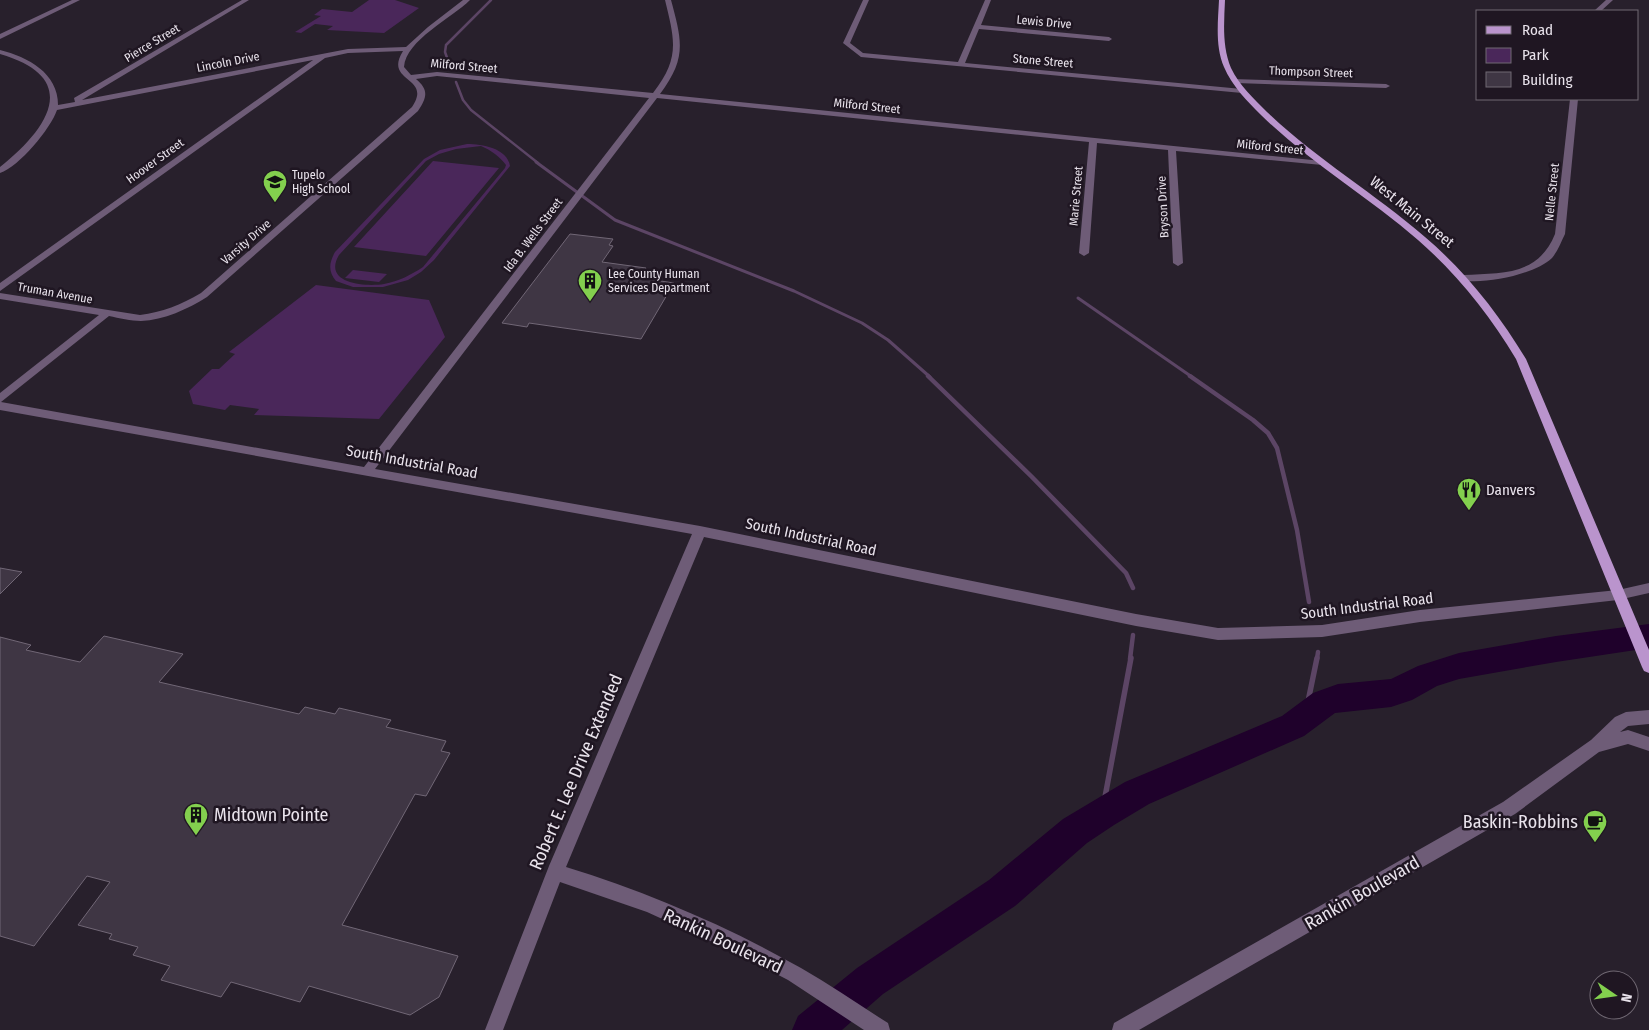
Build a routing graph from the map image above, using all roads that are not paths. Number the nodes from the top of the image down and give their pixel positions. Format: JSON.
{"nodes":[{"id":1,"x":77,"y":0,"type":"edge"},
{"id":2,"x":246,"y":0,"type":"edge"},
{"id":3,"x":467,"y":0,"type":"edge"},
{"id":4,"x":668,"y":0,"type":"edge"},
{"id":5,"x":866,"y":0,"type":"edge"},
{"id":6,"x":988,"y":0,"type":"edge"},
{"id":7,"x":1222,"y":0,"type":"edge"},
{"id":8,"x":1610,"y":0,"type":"edge"},
{"id":9,"x":1598,"y":10,"type":"edge"},
{"id":10,"x":977,"y":27,"type":"junction"},
{"id":11,"x":0,"y":37,"type":"edge"},
{"id":12,"x":1109,"y":39,"type":"dead end"},
{"id":13,"x":409,"y":49,"type":"junction"},
{"id":14,"x":0,"y":52,"type":"edge"},
{"id":15,"x":324,"y":55,"type":"junction"},
{"id":16,"x":961,"y":64,"type":"junction"},
{"id":17,"x":410,"y":77,"type":"junction"},
{"id":18,"x":1236,"y":81,"type":"junction"},
{"id":19,"x":1386,"y":86,"type":"dead end"},
{"id":20,"x":1242,"y":91,"type":"junction"},
{"id":21,"x":656,"y":96,"type":"junction"},
{"id":22,"x":1574,"y":100,"type":"edge"},
{"id":23,"x":69,"y":106,"type":"junction"},
{"id":24,"x":54,"y":108,"type":"junction"},
{"id":25,"x":1093,"y":140,"type":"junction"},
{"id":26,"x":1172,"y":148,"type":"junction"},
{"id":27,"x":1322,"y":163,"type":"junction"},
{"id":28,"x":0,"y":171,"type":"edge"},
{"id":29,"x":1084,"y":253,"type":"dead end"},
{"id":30,"x":1178,"y":263,"type":"dead end"},
{"id":31,"x":1463,"y":278,"type":"junction"},
{"id":32,"x":0,"y":288,"type":"edge"},
{"id":33,"x":0,"y":296,"type":"edge"},
{"id":34,"x":106,"y":314,"type":"junction"},
{"id":35,"x":0,"y":398,"type":"edge"},
{"id":36,"x":0,"y":406,"type":"edge"},
{"id":37,"x":368,"y":471,"type":"junction"},
{"id":38,"x":700,"y":531,"type":"junction"},
{"id":39,"x":1649,"y":588,"type":"edge"},
{"id":40,"x":1618,"y":595,"type":"junction"},
{"id":41,"x":1647,"y":661,"type":"edge"},
{"id":42,"x":1649,"y":717,"type":"edge"},
{"id":43,"x":1649,"y":744,"type":"edge"},
{"id":44,"x":1596,"y":745,"type":"junction"},
{"id":45,"x":555,"y":872,"type":"junction"},
{"id":46,"x":494,"y":1030,"type":"edge"},
{"id":47,"x":881,"y":1030,"type":"edge"},
{"id":48,"x":1121,"y":1030,"type":"edge"}],
"edges":[{"from":1,"to":11,"type":"street"},
{"from":2,"to":23,"type":"street","name":"Pierce Street"},
{"from":3,"to":13,"type":"street"},
{"from":4,"to":21,"type":"street","name":"Ida B. Wells Street"},
{"from":5,"to":16,"type":"street","name":"Stone Street"},
{"from":6,"to":10,"type":"street"},
{"from":7,"to":18,"type":"main road","name":"West Main Street"},
{"from":8,"to":9,"type":"street"},
{"from":10,"to":12,"type":"street","name":"Lewis Drive"},
{"from":10,"to":16,"type":"street"},
{"from":13,"to":15,"type":"street","name":"Lincoln Drive"},
{"from":13,"to":17,"type":"street","name":"Varsity Drive"},
{"from":14,"to":24,"type":"street"},
{"from":15,"to":23,"type":"street","name":"Lincoln Drive"},
{"from":15,"to":32,"type":"street","name":"Hoover Street"},
{"from":16,"to":20,"type":"street","name":"Stone Street"},
{"from":17,"to":21,"type":"street","name":"Milford Street"},
{"from":17,"to":34,"type":"street","name":"Varsity Drive"},
{"from":18,"to":19,"type":"street","name":"Thompson Street"},
{"from":18,"to":20,"type":"main road","name":"West Main Street"},
{"from":20,"to":27,"type":"main road","name":"West Main Street"},
{"from":21,"to":25,"type":"street","name":"Milford Street"},
{"from":21,"to":37,"type":"street","name":"Ida B. Wells Street"},
{"from":22,"to":31,"type":"street","name":"Nelle Street"},
{"from":23,"to":24,"type":"street","name":"Lincoln Drive"},
{"from":24,"to":28,"type":"street"},
{"from":25,"to":26,"type":"street","name":"Milford Street"},
{"from":25,"to":29,"type":"street","name":"Marie Street"},
{"from":26,"to":27,"type":"street","name":"Milford Street"},
{"from":26,"to":30,"type":"street","name":"Bryson Drive"},
{"from":27,"to":31,"type":"main road","name":"West Main Street"},
{"from":31,"to":40,"type":"main road","name":"West Main Street"},
{"from":33,"to":34,"type":"street","name":"Truman Avenue"},
{"from":34,"to":35,"type":"street"},
{"from":36,"to":37,"type":"street","name":"South Industrial Road"},
{"from":37,"to":38,"type":"street","name":"South Industrial Road"},
{"from":38,"to":40,"type":"street","name":"South Industrial Road"},
{"from":38,"to":45,"type":"street","name":"Robert E. Lee Drive Extended"},
{"from":39,"to":40,"type":"street","name":"South Industrial Road"},
{"from":40,"to":41,"type":"main road","name":"West Main Street"},
{"from":42,"to":44,"type":"street","name":"Rankin Boulevard"},
{"from":43,"to":44,"type":"street","name":"Rankin Boulevard"},
{"from":44,"to":48,"type":"street","name":"Rankin Boulevard"},
{"from":45,"to":46,"type":"street","name":"Robert E. Lee Drive Extended"},
{"from":45,"to":47,"type":"street","name":"Rankin Boulevard"}]}
